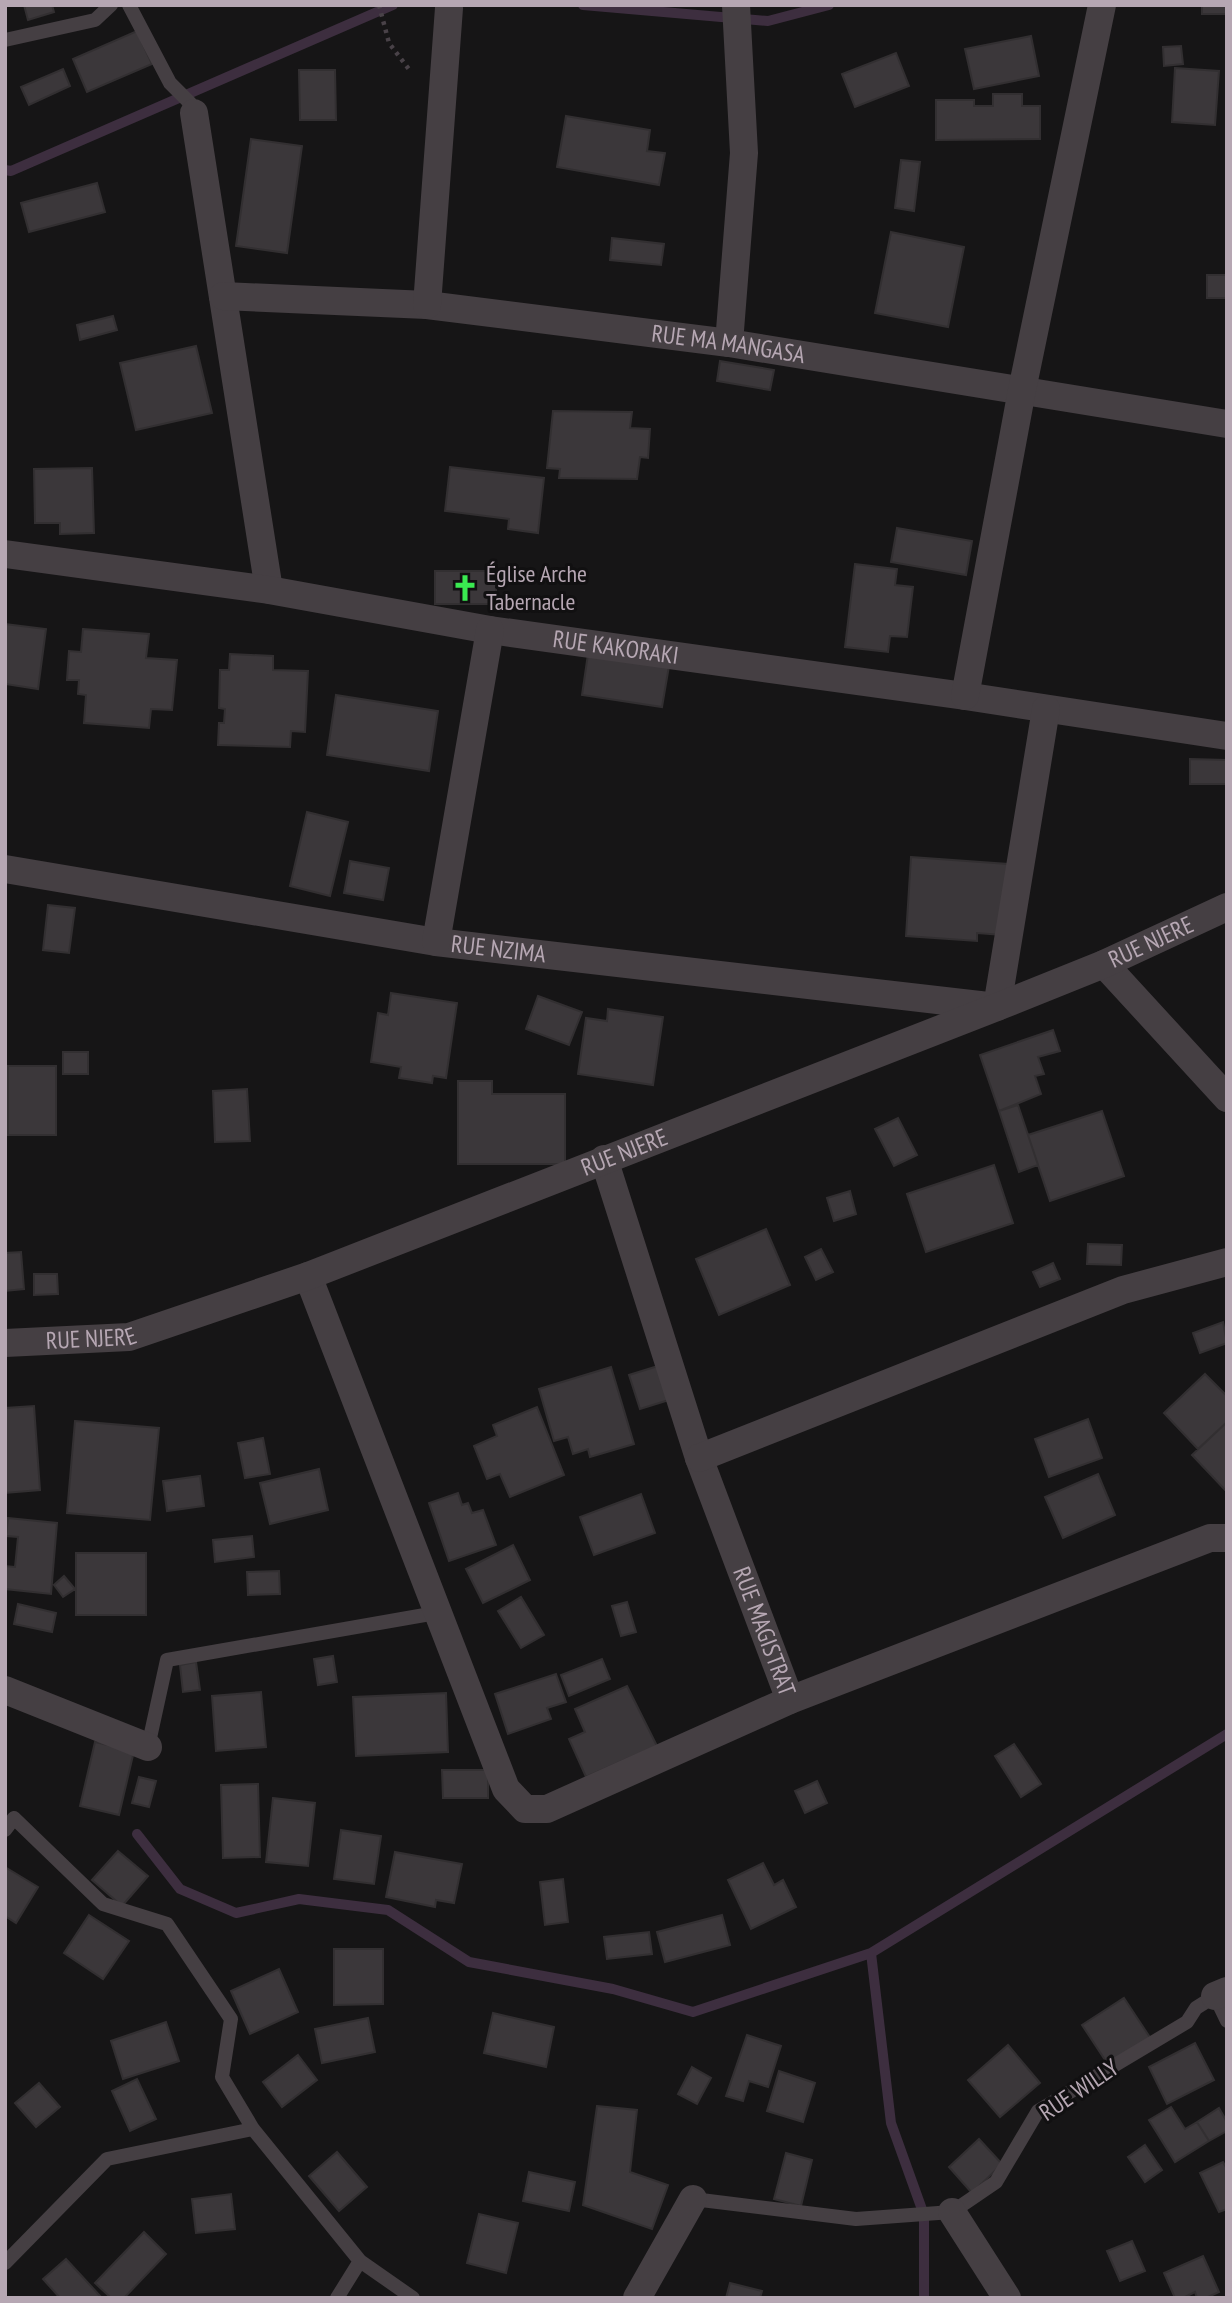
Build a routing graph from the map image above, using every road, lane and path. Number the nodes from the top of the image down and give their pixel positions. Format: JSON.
{"nodes":[{"id":1,"x":111,"y":5,"type":"edge"},
{"id":2,"x":129,"y":5,"type":"edge"},
{"id":3,"x":379,"y":5,"type":"edge"},
{"id":4,"x":736,"y":5,"type":"edge"},
{"id":5,"x":1102,"y":5,"type":"edge"},
{"id":6,"x":449,"y":8,"type":"dead end"},
{"id":7,"x":5,"y":40,"type":"edge"},
{"id":8,"x":192,"y":108,"type":"joint"},
{"id":9,"x":442,"y":112,"type":"junction"},
{"id":10,"x":223,"y":296,"type":"junction"},
{"id":11,"x":427,"y":305,"type":"junction"},
{"id":12,"x":729,"y":343,"type":"junction"},
{"id":13,"x":1022,"y":390,"type":"junction"},
{"id":14,"x":1227,"y":424,"type":"edge"},
{"id":15,"x":5,"y":554,"type":"edge"},
{"id":16,"x":268,"y":590,"type":"junction"},
{"id":17,"x":490,"y":630,"type":"junction"},
{"id":18,"x":965,"y":696,"type":"junction"},
{"id":19,"x":1045,"y":709,"type":"junction"},
{"id":20,"x":1227,"y":736,"type":"edge"},
{"id":21,"x":5,"y":869,"type":"edge"},
{"id":22,"x":1227,"y":907,"type":"edge"},
{"id":23,"x":436,"y":942,"type":"junction"},
{"id":24,"x":1104,"y":964,"type":"junction"},
{"id":25,"x":997,"y":1007,"type":"junction"},
{"id":26,"x":1227,"y":1098,"type":"edge"},
{"id":27,"x":604,"y":1159,"type":"junction"},
{"id":28,"x":1227,"y":1262,"type":"edge"},
{"id":29,"x":308,"y":1276,"type":"junction"},
{"id":30,"x":5,"y":1343,"type":"edge"},
{"id":31,"x":699,"y":1458,"type":"junction"},
{"id":32,"x":1227,"y":1538,"type":"edge"},
{"id":33,"x":436,"y":1613,"type":"junction"},
{"id":34,"x":5,"y":1690,"type":"edge"},
{"id":35,"x":790,"y":1700,"type":"junction"},
{"id":36,"x":148,"y":1747,"type":"joint"},
{"id":37,"x":10,"y":1824,"type":"edge"},
{"id":38,"x":1223,"y":2003,"type":"edge"},
{"id":39,"x":253,"y":2129,"type":"junction"},
{"id":40,"x":693,"y":2199,"type":"joint"},
{"id":41,"x":952,"y":2212,"type":"junction"},
{"id":42,"x":360,"y":2261,"type":"junction"},
{"id":43,"x":5,"y":2263,"type":"edge"},
{"id":44,"x":337,"y":2298,"type":"edge"},
{"id":45,"x":413,"y":2298,"type":"edge"},
{"id":46,"x":637,"y":2298,"type":"edge"},
{"id":47,"x":1007,"y":2298,"type":"edge"}],
"edges":[{"from":1,"to":7,"type":"lane"},
{"from":2,"to":8,"type":"lane"},
{"from":3,"to":9,"type":"path"},
{"from":4,"to":12,"type":"street"},
{"from":5,"to":13,"type":"street"},
{"from":6,"to":9,"type":"street"},
{"from":8,"to":10,"type":"street"},
{"from":9,"to":11,"type":"street"},
{"from":10,"to":11,"type":"street","name":"RUE MA MANGASA"},
{"from":10,"to":16,"type":"street"},
{"from":11,"to":12,"type":"street","name":"RUE MA MANGASA"},
{"from":12,"to":13,"type":"street","name":"RUE MA MANGASA"},
{"from":13,"to":14,"type":"street","name":"RUE MA MANGASA"},
{"from":13,"to":18,"type":"street"},
{"from":15,"to":16,"type":"street","name":"RUE KAKORAKI"},
{"from":16,"to":17,"type":"street","name":"RUE KAKORAKI"},
{"from":17,"to":18,"type":"street","name":"RUE KAKORAKI"},
{"from":17,"to":23,"type":"street"},
{"from":18,"to":19,"type":"street","name":"RUE KAKORAKI"},
{"from":19,"to":20,"type":"street","name":"RUE KAKORAKI"},
{"from":19,"to":25,"type":"street"},
{"from":21,"to":23,"type":"street","name":"RUE NZIMA"},
{"from":22,"to":24,"type":"street","name":"RUE NJERE"},
{"from":23,"to":25,"type":"street","name":"RUE NZIMA"},
{"from":24,"to":25,"type":"street","name":"RUE NJERE"},
{"from":24,"to":26,"type":"street"},
{"from":25,"to":27,"type":"street","name":"RUE NJERE"},
{"from":27,"to":29,"type":"street","name":"RUE NJERE"},
{"from":27,"to":31,"type":"street","name":"RUE MAGISTRAT"},
{"from":28,"to":31,"type":"street"},
{"from":29,"to":30,"type":"street","name":"RUE NJERE"},
{"from":29,"to":33,"type":"street"},
{"from":31,"to":35,"type":"street","name":"RUE MAGISTRAT"},
{"from":32,"to":35,"type":"street","name":"RUE MAGISTRAT"},
{"from":33,"to":35,"type":"street"},
{"from":33,"to":36,"type":"lane"},
{"from":34,"to":36,"type":"street"},
{"from":37,"to":39,"type":"lane"},
{"from":38,"to":41,"type":"lane","name":"RUE WILLY"},
{"from":39,"to":42,"type":"lane"},
{"from":39,"to":43,"type":"lane"},
{"from":40,"to":41,"type":"lane"},
{"from":40,"to":46,"type":"street"},
{"from":41,"to":47,"type":"street"},
{"from":42,"to":44,"type":"lane"},
{"from":42,"to":45,"type":"lane"}]}
